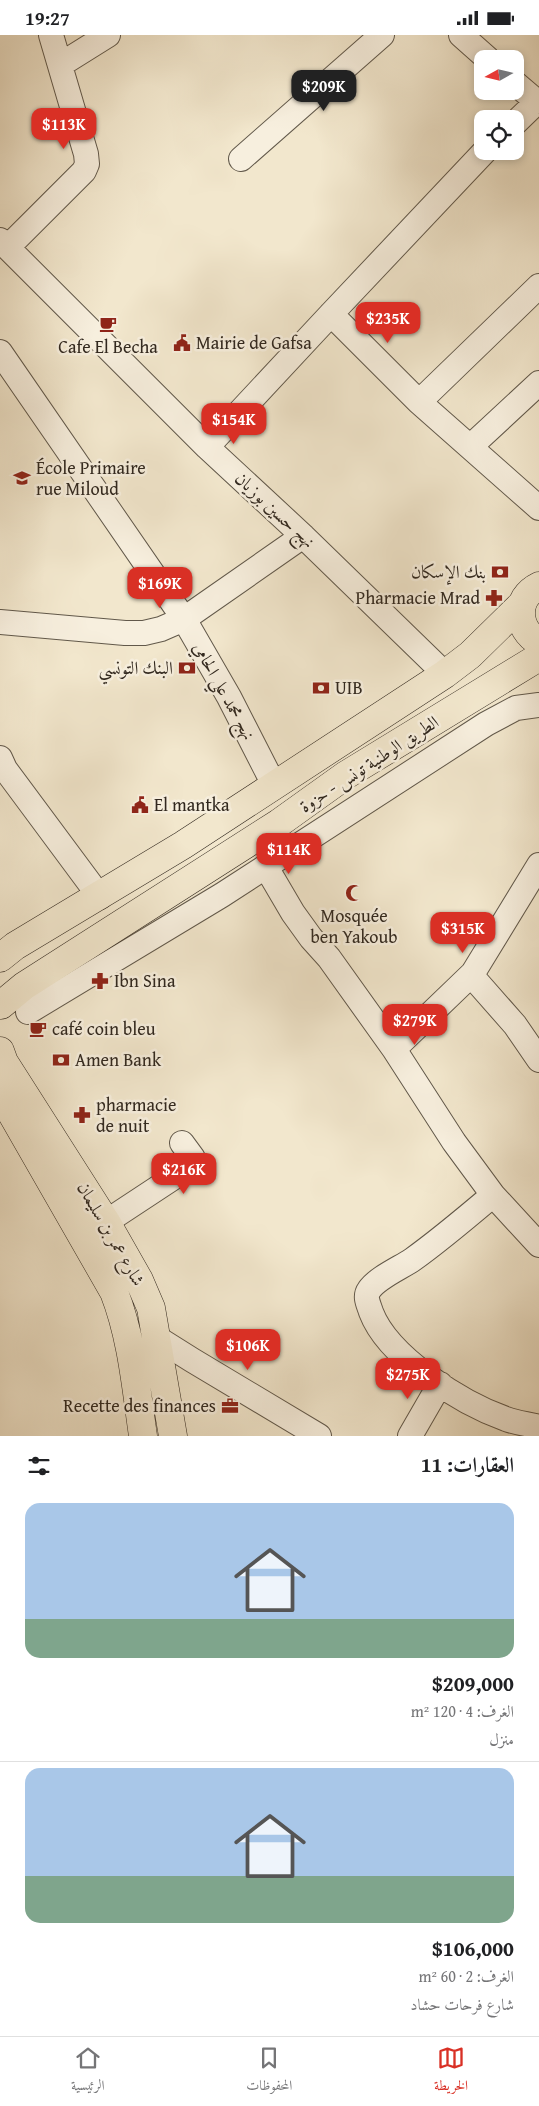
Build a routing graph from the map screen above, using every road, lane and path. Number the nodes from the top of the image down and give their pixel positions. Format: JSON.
{"nodes":[{"id":1,"x":51,"y":35,"type":"edge"},
{"id":2,"x":108,"y":35,"type":"edge"},
{"id":3,"x":382,"y":35,"type":"edge"},
{"id":4,"x":461,"y":35,"type":"edge"},
{"id":5,"x":478,"y":50,"type":"edge"},
{"id":6,"x":60,"y":65,"type":"junction"},
{"id":7,"x":524,"y":90,"type":"edge"},
{"id":8,"x":538,"y":101,"type":"edge"},
{"id":9,"x":524,"y":114,"type":"edge"},
{"id":10,"x":241,"y":159,"type":"dead end"},
{"id":11,"x":476,"y":160,"type":"edge"},
{"id":12,"x":4,"y":243,"type":"edge"},
{"id":13,"x":539,"y":286,"type":"edge"},
{"id":14,"x":331,"y":314,"type":"junction"},
{"id":15,"x":0,"y":352,"type":"edge"},
{"id":16,"x":539,"y":383,"type":"edge"},
{"id":17,"x":419,"y":402,"type":"junction"},
{"id":18,"x":208,"y":447,"type":"junction"},
{"id":19,"x":470,"y":447,"type":"junction"},
{"id":20,"x":539,"y":508,"type":"edge"},
{"id":21,"x":303,"y":536,"type":"junction"},
{"id":22,"x":534,"y":590,"type":"edge"},
{"id":23,"x":184,"y":619,"type":"junction"},
{"id":24,"x":0,"y":622,"type":"edge"},
{"id":25,"x":539,"y":642,"type":"edge"},
{"id":26,"x":539,"y":657,"type":"edge"},
{"id":27,"x":445,"y":674,"type":"junction"},
{"id":28,"x":539,"y":674,"type":"edge"},
{"id":29,"x":510,"y":675,"type":"junction"},
{"id":30,"x":539,"y":705,"type":"edge"},
{"id":31,"x":0,"y":758,"type":"edge"},
{"id":32,"x":274,"y":785,"type":"junction"},
{"id":33,"x":539,"y":865,"type":"edge"},
{"id":34,"x":266,"y":867,"type":"junction"},
{"id":35,"x":100,"y":897,"type":"junction"},
{"id":36,"x":0,"y":958,"type":"edge"},
{"id":37,"x":471,"y":975,"type":"junction"},
{"id":38,"x":0,"y":1012,"type":"edge"},
{"id":39,"x":28,"y":1012,"type":"dead end"},
{"id":40,"x":394,"y":1049,"type":"junction"},
{"id":41,"x":0,"y":1051,"type":"edge"},
{"id":42,"x":539,"y":1060,"type":"edge"},
{"id":43,"x":0,"y":1093,"type":"edge"},
{"id":44,"x":182,"y":1143,"type":"dead end"},
{"id":45,"x":493,"y":1195,"type":"junction"},
{"id":46,"x":106,"y":1222,"type":"junction"},
{"id":47,"x":539,"y":1245,"type":"edge"},
{"id":48,"x":157,"y":1337,"type":"junction"},
{"id":49,"x":440,"y":1384,"type":"junction"},
{"id":50,"x":539,"y":1427,"type":"edge"},
{"id":51,"x":143,"y":1436,"type":"edge"},
{"id":52,"x":173,"y":1436,"type":"edge"},
{"id":53,"x":319,"y":1436,"type":"edge"},
{"id":54,"x":410,"y":1436,"type":"edge"}],
"edges":[{"from":1,"to":6,"type":"street"},
{"from":2,"to":6,"type":"street"},
{"from":3,"to":10,"type":"street"},
{"from":4,"to":5,"type":"street"},
{"from":6,"to":12,"type":"street"},
{"from":7,"to":8,"type":"street"},
{"from":8,"to":9,"type":"street"},
{"from":11,"to":14,"type":"street"},
{"from":12,"to":18,"type":"street","name":"نهج حسين بوزيان"},
{"from":13,"to":17,"type":"street"},
{"from":14,"to":17,"type":"street"},
{"from":14,"to":18,"type":"street"},
{"from":15,"to":23,"type":"street","name":"نهج محمد علي الحامي"},
{"from":16,"to":19,"type":"street"},
{"from":17,"to":19,"type":"street"},
{"from":18,"to":21,"type":"street","name":"نهج حسين بوزيان"},
{"from":19,"to":20,"type":"street"},
{"from":21,"to":23,"type":"street"},
{"from":21,"to":27,"type":"street","name":"نهج حسين بوزيان"},
{"from":22,"to":25,"type":"main road"},
{"from":22,"to":27,"type":"main road","name":"الطريق الوطنية تونس - حزوة"},
{"from":23,"to":24,"type":"street"},
{"from":23,"to":32,"type":"street","name":"نهج محمد علي الحامي"},
{"from":26,"to":29,"type":"main road","name":"الطريق الوطنية تونس - حزوة"},
{"from":27,"to":32,"type":"main road","name":"الطريق الوطنية تونس - حزوة"},
{"from":28,"to":29,"type":"street"},
{"from":29,"to":38,"type":"main road","name":"الطريق الوطنية تونس - حزوة"},
{"from":30,"to":34,"type":"street"},
{"from":31,"to":35,"type":"street"},
{"from":32,"to":35,"type":"main road","name":"الطريق الوطنية تونس - حزوة"},
{"from":33,"to":37,"type":"street"},
{"from":34,"to":39,"type":"street"},
{"from":34,"to":40,"type":"street"},
{"from":35,"to":36,"type":"main road","name":"الطريق الوطنية تونس - حزوة"},
{"from":37,"to":40,"type":"street"},
{"from":37,"to":42,"type":"street"},
{"from":40,"to":45,"type":"street"},
{"from":41,"to":46,"type":"main road","name":"شارع عمر بن سليمان"},
{"from":43,"to":51,"type":"main road","name":"شارع عمر بن سليمان"},
{"from":44,"to":46,"type":"street"},
{"from":45,"to":47,"type":"street"},
{"from":45,"to":49,"type":"street"},
{"from":46,"to":48,"type":"main road","name":"شارع عمر بن سليمان"},
{"from":48,"to":52,"type":"main road","name":"شارع عمر بن سليمان"},
{"from":48,"to":53,"type":"street"},
{"from":49,"to":50,"type":"street"},
{"from":49,"to":54,"type":"street"}]}
